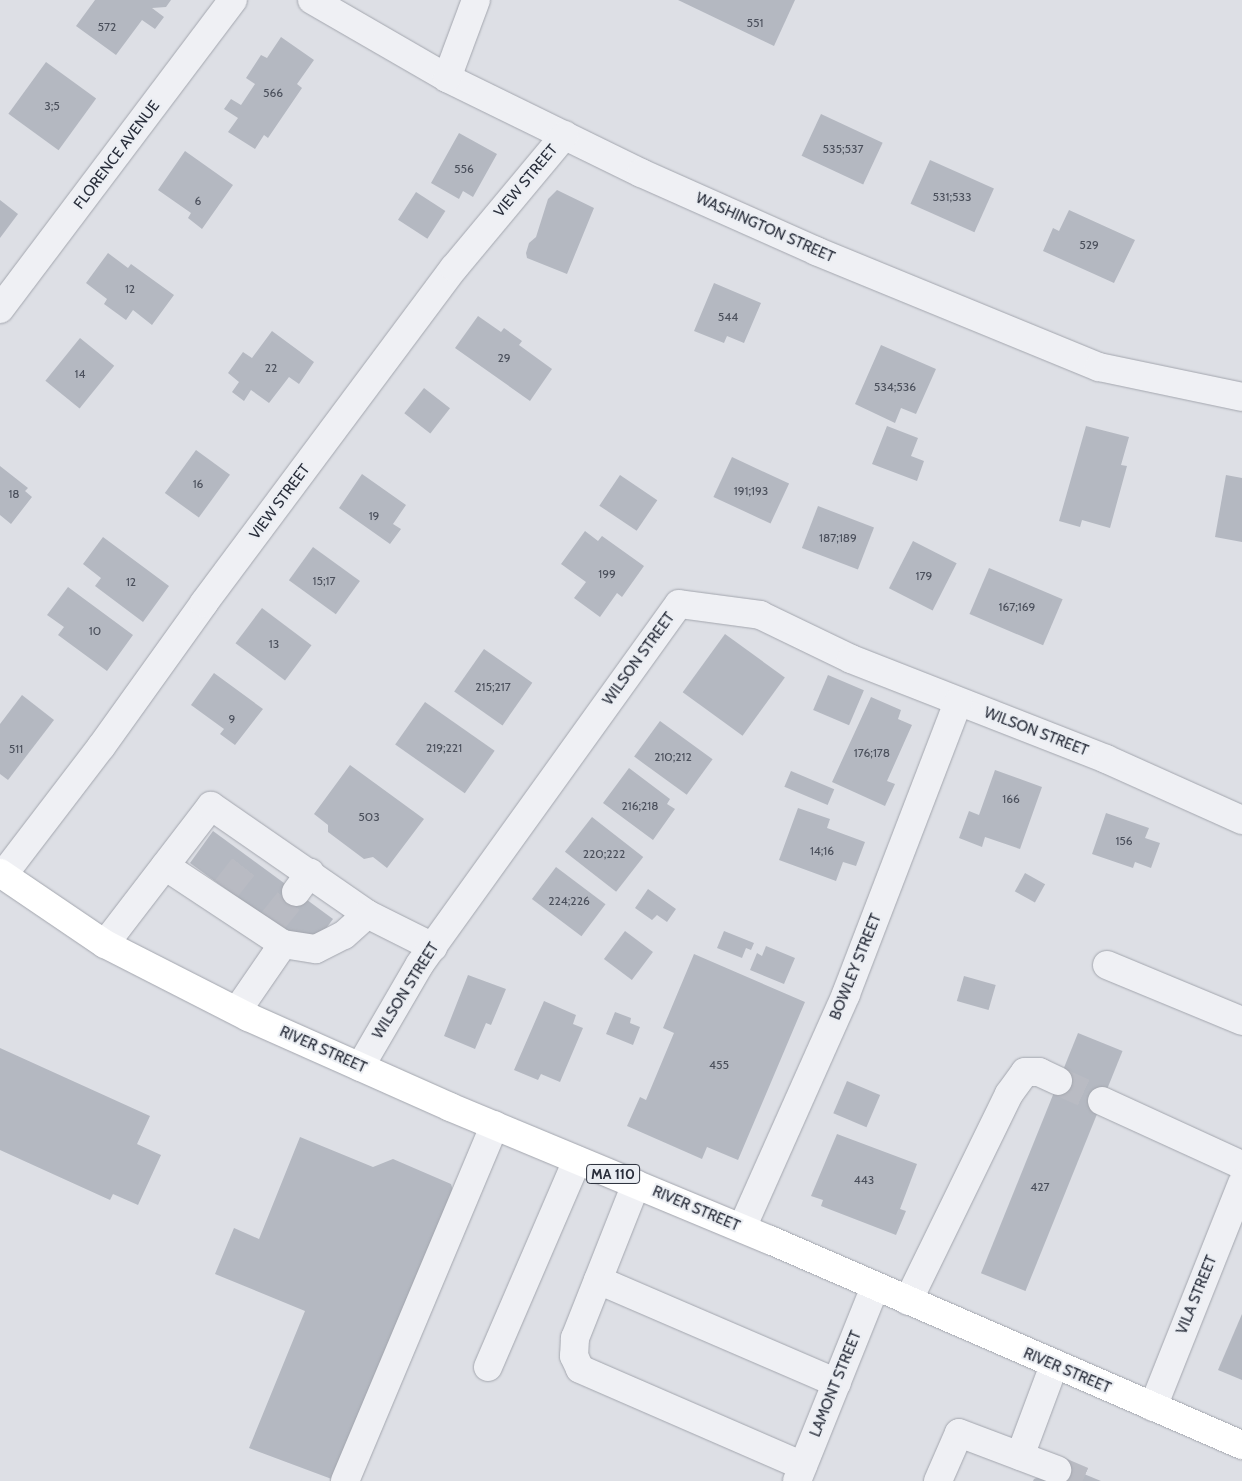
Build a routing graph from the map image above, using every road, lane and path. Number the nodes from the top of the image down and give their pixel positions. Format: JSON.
{"nodes":[{"id":1,"x":233,"y":0,"type":"edge"},
{"id":2,"x":312,"y":0,"type":"edge"},
{"id":3,"x":476,"y":0,"type":"edge"},
{"id":4,"x":448,"y":78,"type":"junction"},
{"id":5,"x":565,"y":135,"type":"junction"},
{"id":6,"x":0,"y":310,"type":"edge"},
{"id":7,"x":1242,"y":397,"type":"edge"},
{"id":8,"x":958,"y":702,"type":"junction"},
{"id":9,"x":1242,"y":820,"type":"edge"},
{"id":10,"x":165,"y":866,"type":"junction"},
{"id":11,"x":1,"y":874,"type":"edge"},
{"id":12,"x":367,"y":914,"type":"junction"},
{"id":13,"x":273,"y":933,"type":"junction"},
{"id":14,"x":105,"y":944,"type":"junction"},
{"id":15,"x":433,"y":947,"type":"junction"},
{"id":16,"x":1107,"y":965,"type":"dead end"},
{"id":17,"x":237,"y":1011,"type":"junction"},
{"id":18,"x":1242,"y":1021,"type":"edge"},
{"id":19,"x":360,"y":1066,"type":"junction"},
{"id":20,"x":1058,"y":1081,"type":"tunnel mouth"},
{"id":21,"x":1102,"y":1101,"type":"tunnel mouth"},
{"id":22,"x":495,"y":1126,"type":"junction"},
{"id":23,"x":577,"y":1160,"type":"junction"},
{"id":24,"x":1242,"y":1165,"type":"edge"},
{"id":25,"x":1242,"y":1183,"type":"edge"},
{"id":26,"x":636,"y":1184,"type":"junction"},
{"id":27,"x":742,"y":1228,"type":"junction"},
{"id":28,"x":598,"y":1280,"type":"junction"},
{"id":29,"x":876,"y":1287,"type":"junction"},
{"id":30,"x":908,"y":1301,"type":"junction"},
{"id":31,"x":1054,"y":1365,"type":"junction"},
{"id":32,"x":488,"y":1367,"type":"dead end"},
{"id":33,"x":837,"y":1383,"type":"junction"},
{"id":34,"x":1153,"y":1407,"type":"junction"},
{"id":35,"x":1242,"y":1445,"type":"edge"},
{"id":36,"x":1020,"y":1456,"type":"junction"},
{"id":37,"x":1057,"y":1470,"type":"tunnel mouth"},
{"id":38,"x":800,"y":1473,"type":"edge"},
{"id":39,"x":345,"y":1481,"type":"edge"},
{"id":40,"x":938,"y":1481,"type":"edge"}],
"edges":[{"from":1,"to":6,"type":"street","name":"FLORENCE AVENUE"},
{"from":2,"to":4,"type":"street","name":"WASHINGTON STREET"},
{"from":3,"to":4,"type":"street"},
{"from":4,"to":5,"type":"street","name":"WASHINGTON STREET"},
{"from":5,"to":7,"type":"street","name":"WASHINGTON STREET"},
{"from":5,"to":11,"type":"street","name":"VIEW STREET"},
{"from":8,"to":9,"type":"street","name":"WILSON STREET"},
{"from":8,"to":15,"type":"street","name":"WILSON STREET"},
{"from":8,"to":27,"type":"street","name":"BOWLEY STREET"},
{"from":10,"to":12,"type":"street"},
{"from":10,"to":13,"type":"street"},
{"from":10,"to":14,"type":"street"},
{"from":11,"to":14,"type":"main road","name":"RIVER STREET","number":"MA 110"},
{"from":12,"to":13,"type":"street"},
{"from":12,"to":15,"type":"street"},
{"from":13,"to":17,"type":"street"},
{"from":14,"to":17,"type":"main road","name":"RIVER STREET","number":"MA 110"},
{"from":15,"to":19,"type":"street","name":"WILSON STREET"},
{"from":16,"to":18,"type":"street"},
{"from":17,"to":19,"type":"main road","name":"RIVER STREET","number":"MA 110"},
{"from":19,"to":22,"type":"main road","name":"RIVER STREET","number":"MA 110"},
{"from":20,"to":30,"type":"street"},
{"from":21,"to":24,"type":"street"},
{"from":22,"to":23,"type":"main road","name":"RIVER STREET","number":"MA 110"},
{"from":22,"to":39,"type":"street"},
{"from":23,"to":26,"type":"main road","name":"RIVER STREET","number":"MA 110"},
{"from":23,"to":32,"type":"street"},
{"from":25,"to":34,"type":"street","name":"VILA STREET"},
{"from":26,"to":27,"type":"main road","name":"RIVER STREET","number":"MA 110"},
{"from":26,"to":28,"type":"street"},
{"from":27,"to":29,"type":"main road","name":"RIVER STREET","number":"MA 110"},
{"from":28,"to":33,"type":"street"},
{"from":28,"to":38,"type":"street"},
{"from":29,"to":30,"type":"main road","name":"RIVER STREET","number":"MA 110"},
{"from":29,"to":33,"type":"street","name":"LAMONT STREET"},
{"from":30,"to":31,"type":"main road","name":"RIVER STREET","number":"MA 110"},
{"from":31,"to":34,"type":"main road","name":"RIVER STREET","number":"MA 110"},
{"from":31,"to":36,"type":"street"},
{"from":33,"to":38,"type":"street","name":"LAMONT STREET"},
{"from":34,"to":35,"type":"main road","name":"RIVER STREET","number":"MA 110"},
{"from":36,"to":37,"type":"street"},
{"from":36,"to":40,"type":"street"}]}
